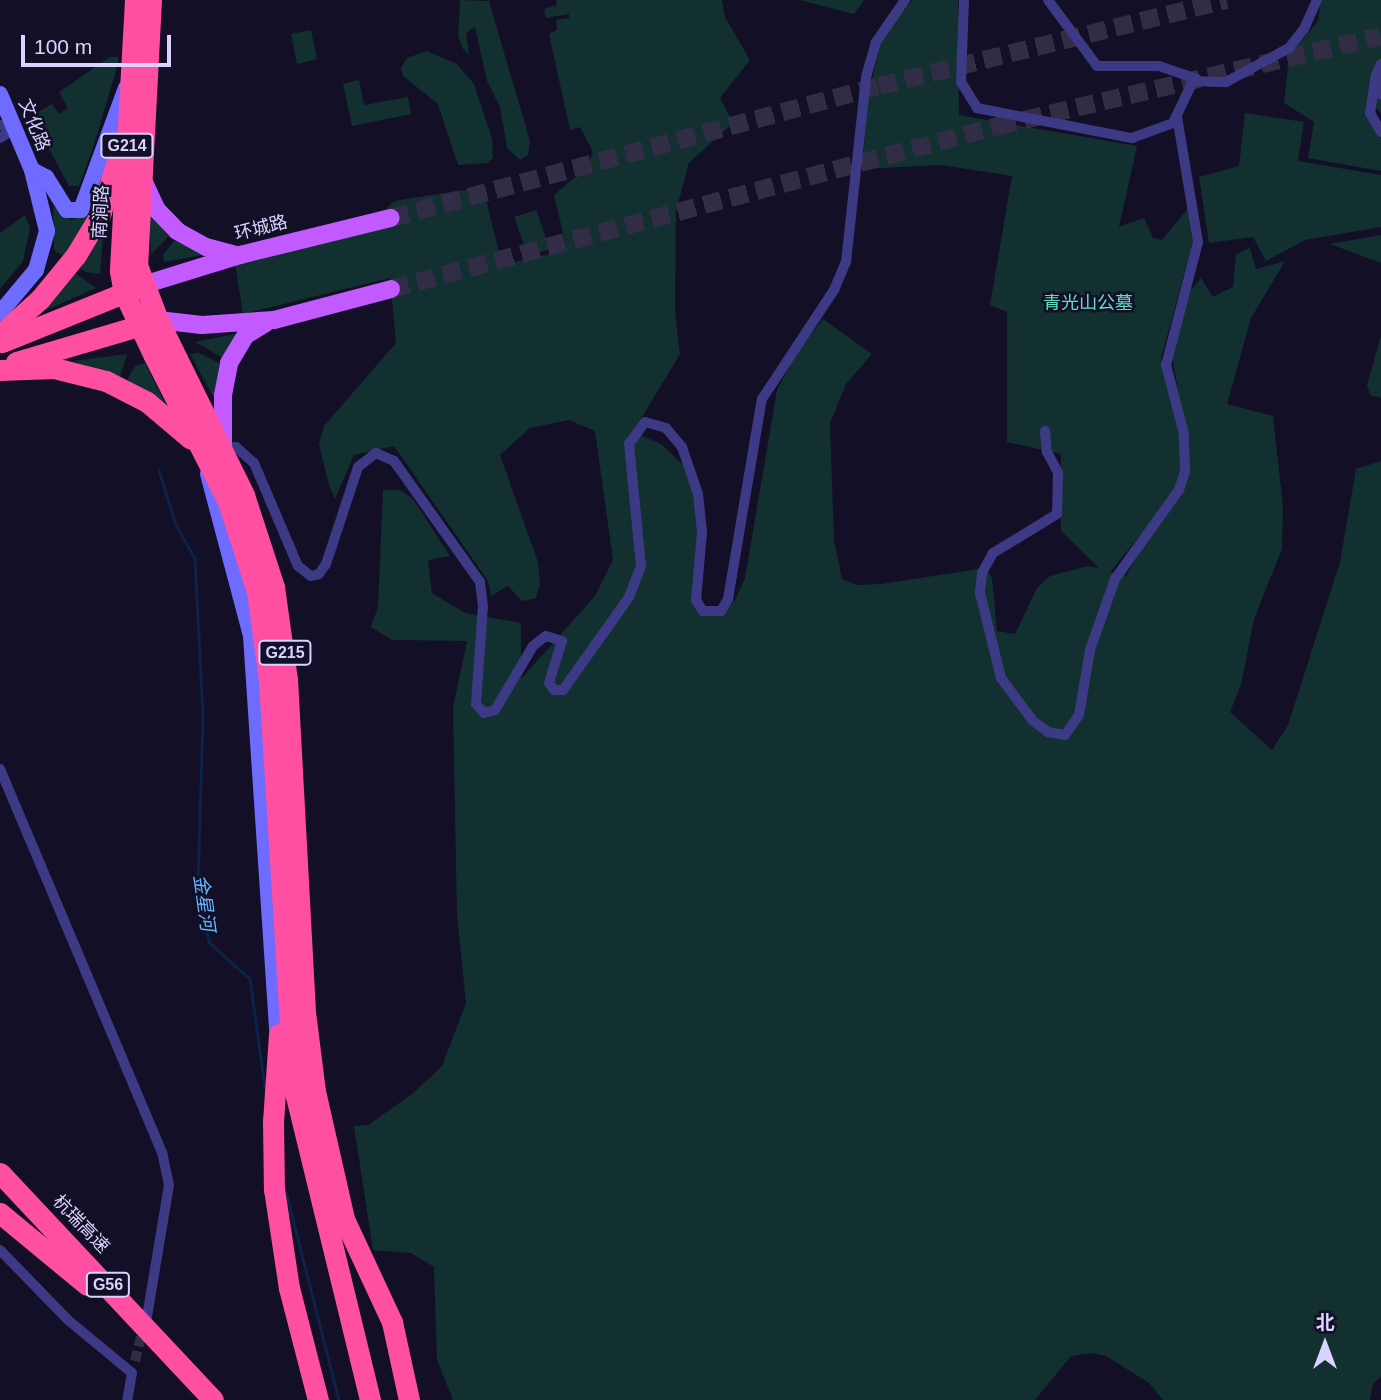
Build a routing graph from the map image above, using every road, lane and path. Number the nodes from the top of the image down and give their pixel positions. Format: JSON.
{"nodes":[{"id":1,"x":135,"y":0,"type":"edge"},
{"id":2,"x":151,"y":0,"type":"edge"},
{"id":3,"x":905,"y":0,"type":"edge"},
{"id":4,"x":964,"y":0,"type":"edge"},
{"id":5,"x":1048,"y":0,"type":"edge"},
{"id":6,"x":1317,"y":0,"type":"edge"},
{"id":7,"x":1379,"y":69,"type":"edge"},
{"id":8,"x":132,"y":70,"type":"junction"},
{"id":9,"x":1197,"y":79,"type":"junction"},
{"id":10,"x":0,"y":94,"type":"edge"},
{"id":11,"x":1381,"y":94,"type":"edge"},
{"id":12,"x":1177,"y":117,"type":"junction"},
{"id":13,"x":128,"y":123,"type":"junction"},
{"id":14,"x":4,"y":131,"type":"edge"},
{"id":15,"x":1381,"y":132,"type":"edge"},
{"id":16,"x":32,"y":170,"type":"junction"},
{"id":17,"x":141,"y":176,"type":"junction"},
{"id":18,"x":391,"y":218,"type":"tunnel mouth"},
{"id":19,"x":240,"y":255,"type":"junction"},
{"id":20,"x":133,"y":289,"type":"junction"},
{"id":21,"x":391,"y":289,"type":"tunnel mouth"},
{"id":22,"x":0,"y":313,"type":"edge"},
{"id":23,"x":274,"y":320,"type":"junction"},
{"id":24,"x":149,"y":323,"type":"junction"},
{"id":25,"x":0,"y":335,"type":"edge"},
{"id":26,"x":0,"y":343,"type":"edge"},
{"id":27,"x":0,"y":369,"type":"edge"},
{"id":28,"x":1045,"y":431,"type":"dead end"},
{"id":29,"x":210,"y":451,"type":"junction"},
{"id":30,"x":0,"y":769,"type":"edge"},
{"id":31,"x":294,"y":975,"type":"junction"},
{"id":32,"x":278,"y":1048,"type":"junction"},
{"id":33,"x":0,"y":1160,"type":"edge"},
{"id":34,"x":0,"y":1173,"type":"edge"},
{"id":35,"x":0,"y":1194,"type":"edge"},
{"id":36,"x":0,"y":1213,"type":"edge"},
{"id":37,"x":61,"y":1236,"type":"junction"},
{"id":38,"x":0,"y":1250,"type":"edge"},
{"id":39,"x":87,"y":1284,"type":"junction"},
{"id":40,"x":147,"y":1316,"type":"tunnel mouth"},
{"id":41,"x":135,"y":1361,"type":"tunnel mouth"},
{"id":42,"x":132,"y":1373,"type":"junction"},
{"id":43,"x":127,"y":1400,"type":"edge"},
{"id":44,"x":194,"y":1400,"type":"edge"},
{"id":45,"x":213,"y":1400,"type":"edge"},
{"id":46,"x":318,"y":1400,"type":"edge"},
{"id":47,"x":370,"y":1400,"type":"edge"},
{"id":48,"x":409,"y":1400,"type":"edge"}],
"edges":[{"from":1,"to":8,"type":"highway","name":"南涧路","number":"G214"},
{"from":2,"to":17,"type":"highway","number":"G214"},
{"from":3,"to":29,"type":"street"},
{"from":4,"to":12,"type":"street"},
{"from":5,"to":9,"type":"street"},
{"from":6,"to":9,"type":"street"},
{"from":7,"to":11,"type":"street"},
{"from":7,"to":15,"type":"street"},
{"from":8,"to":13,"type":"highway","name":"南涧路","number":"G214"},
{"from":8,"to":16,"type":"street"},
{"from":9,"to":12,"type":"street"},
{"from":10,"to":14,"type":"street","name":"文化路"},
{"from":12,"to":28,"type":"street"},
{"from":13,"to":20,"type":"highway","name":"南涧路","number":"G214"},
{"from":13,"to":25,"type":"highway"},
{"from":14,"to":16,"type":"street","name":"文化路"},
{"from":16,"to":22,"type":"street"},
{"from":17,"to":19,"type":"main road"},
{"from":17,"to":20,"type":"highway","number":"G214"},
{"from":18,"to":19,"type":"main road","name":"环城路"},
{"from":19,"to":20,"type":"main road","name":"环城路"},
{"from":20,"to":24,"type":"highway"},
{"from":20,"to":26,"type":"highway"},
{"from":21,"to":23,"type":"main road"},
{"from":23,"to":24,"type":"main road"},
{"from":23,"to":29,"type":"main road"},
{"from":24,"to":27,"type":"highway"},
{"from":24,"to":29,"type":"highway","number":"G215"},
{"from":27,"to":29,"type":"highway"},
{"from":29,"to":31,"type":"highway","number":"G215"},
{"from":29,"to":32,"type":"street"},
{"from":30,"to":40,"type":"street"},
{"from":31,"to":32,"type":"highway","number":"G215"},
{"from":31,"to":47,"type":"highway"},
{"from":31,"to":48,"type":"highway","number":"G215"},
{"from":32,"to":46,"type":"highway","number":"G215"},
{"from":33,"to":37,"type":"highway"},
{"from":34,"to":37,"type":"highway","name":"杭瑞高速","number":"G56"},
{"from":35,"to":39,"type":"highway","number":"G56"},
{"from":36,"to":39,"type":"highway"},
{"from":37,"to":45,"type":"highway","name":"杭瑞高速","number":"G56"},
{"from":38,"to":42,"type":"street"},
{"from":39,"to":44,"type":"highway","number":"G56"},
{"from":41,"to":42,"type":"street"},
{"from":42,"to":43,"type":"street"}]}
